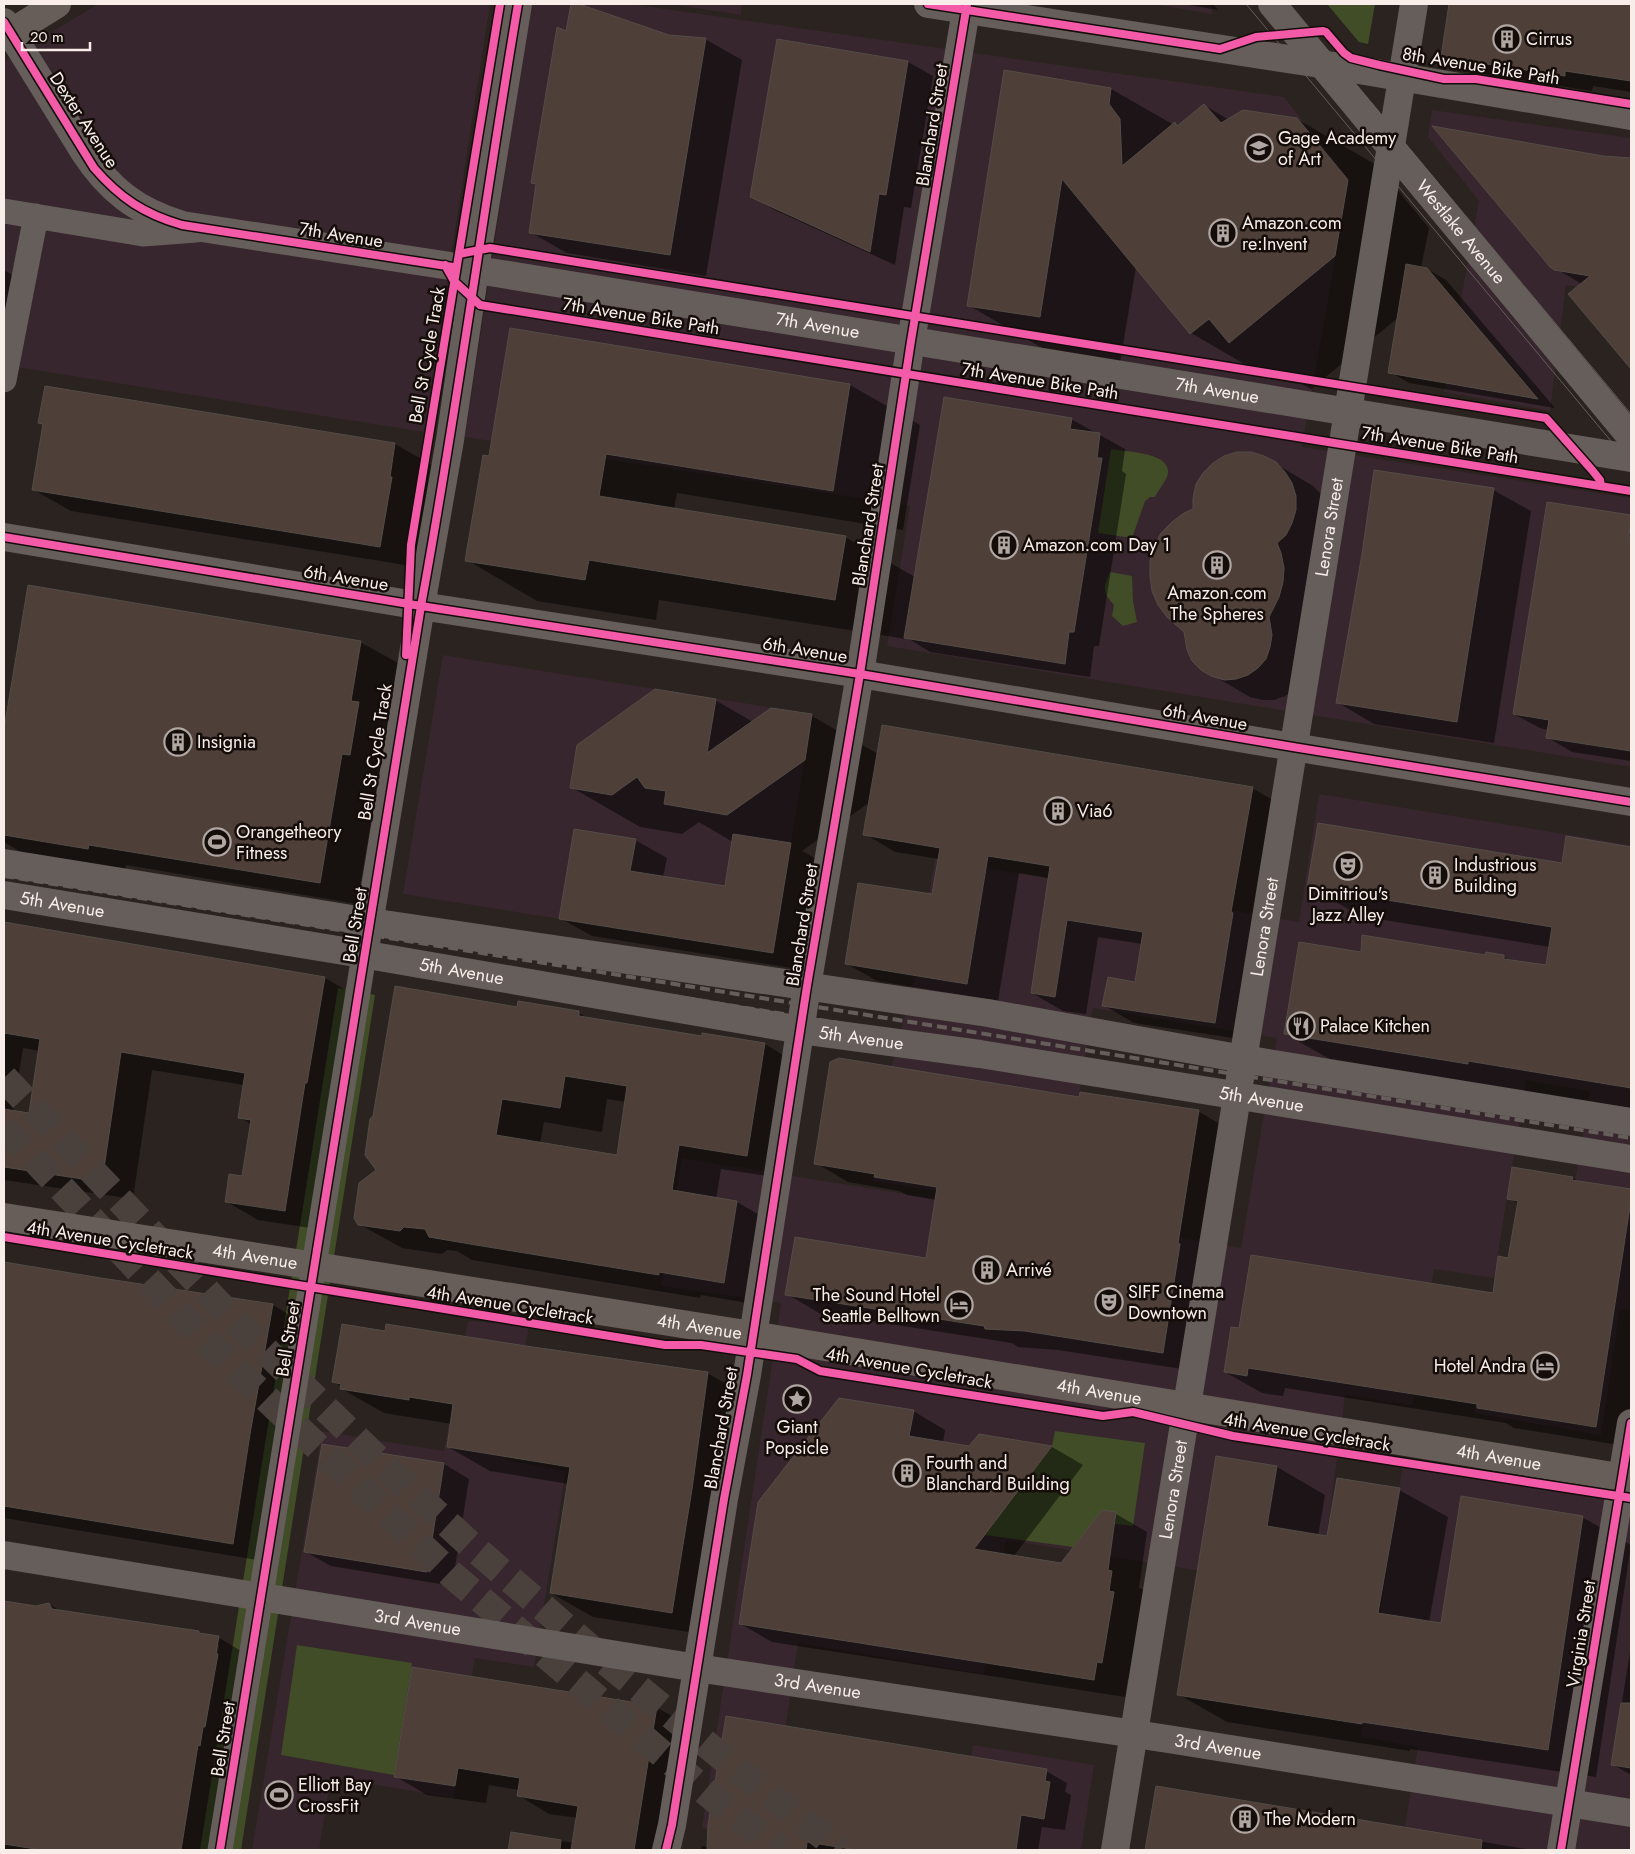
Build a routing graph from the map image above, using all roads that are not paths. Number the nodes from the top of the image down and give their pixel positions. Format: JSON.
{"nodes":[{"id":1,"x":58,"y":4,"type":"edge"},
{"id":2,"x":518,"y":4,"type":"edge"},
{"id":3,"x":928,"y":4,"type":"edge"},
{"id":4,"x":1272,"y":4,"type":"edge"},
{"id":5,"x":1414,"y":4,"type":"edge"},
{"id":6,"x":967,"y":7,"type":"edge"},
{"id":7,"x":6,"y":31,"type":"edge"},
{"id":8,"x":1323,"y":64,"type":"junction"},
{"id":9,"x":1402,"y":77,"type":"junction"},
{"id":10,"x":1631,"y":116,"type":"edge"},
{"id":11,"x":1391,"y":148,"type":"junction"},
{"id":12,"x":4,"y":211,"type":"edge"},
{"id":13,"x":36,"y":216,"type":"junction"},
{"id":14,"x":203,"y":229,"type":"junction"},
{"id":15,"x":475,"y":270,"type":"junction"},
{"id":16,"x":911,"y":341,"type":"junction"},
{"id":17,"x":4,"y":380,"type":"edge"},
{"id":18,"x":1348,"y":411,"type":"junction"},
{"id":19,"x":1631,"y":437,"type":"edge"},
{"id":20,"x":1631,"y":458,"type":"edge"},
{"id":21,"x":4,"y":537,"type":"edge"},
{"id":22,"x":421,"y":606,"type":"junction"},
{"id":23,"x":860,"y":674,"type":"junction"},
{"id":24,"x":1293,"y":748,"type":"junction"},
{"id":25,"x":1631,"y":802,"type":"edge"},
{"id":26,"x":4,"y":862,"type":"edge"},
{"id":27,"x":4,"y":895,"type":"edge"},
{"id":28,"x":370,"y":922,"type":"junction"},
{"id":29,"x":364,"y":955,"type":"junction"},
{"id":30,"x":808,"y":986,"type":"junction"},
{"id":31,"x":800,"y":1030,"type":"junction"},
{"id":32,"x":1243,"y":1059,"type":"junction"},
{"id":33,"x":1237,"y":1094,"type":"junction"},
{"id":34,"x":1631,"y":1122,"type":"edge"},
{"id":35,"x":1631,"y":1158,"type":"edge"},
{"id":36,"x":4,"y":1217,"type":"edge"},
{"id":37,"x":315,"y":1267,"type":"junction"},
{"id":38,"x":752,"y":1335,"type":"junction"},
{"id":39,"x":1187,"y":1407,"type":"junction"},
{"id":40,"x":1631,"y":1424,"type":"edge"},
{"id":41,"x":1627,"y":1478,"type":"edge"},
{"id":42,"x":4,"y":1555,"type":"edge"},
{"id":43,"x":261,"y":1596,"type":"junction"},
{"id":44,"x":697,"y":1668,"type":"junction"},
{"id":45,"x":1134,"y":1734,"type":"junction"},
{"id":46,"x":1569,"y":1803,"type":"junction"},
{"id":47,"x":1631,"y":1813,"type":"edge"},
{"id":48,"x":220,"y":1850,"type":"edge"},
{"id":49,"x":666,"y":1850,"type":"edge"},
{"id":50,"x":1115,"y":1850,"type":"edge"},
{"id":51,"x":1561,"y":1850,"type":"edge"}],
"edges":[{"from":1,"to":7,"type":"main road"},
{"from":2,"to":15,"type":"main road","name":"Bell Street"},
{"from":3,"to":6,"type":"main road"},
{"from":4,"to":8,"type":"main road","name":"Westlake Avenue"},
{"from":5,"to":9,"type":"main road","name":"Lenora Street"},
{"from":6,"to":8,"type":"main road"},
{"from":6,"to":16,"type":"main road","name":"Blanchard Street"},
{"from":7,"to":14,"type":"main road","name":"Dexter Avenue"},
{"from":8,"to":9,"type":"main road"},
{"from":8,"to":11,"type":"main road","name":"Westlake Avenue"},
{"from":9,"to":10,"type":"main road"},
{"from":9,"to":11,"type":"main road","name":"Lenora Street"},
{"from":11,"to":18,"type":"main road","name":"Lenora Street"},
{"from":11,"to":19,"type":"main road","name":"Westlake Avenue"},
{"from":12,"to":13,"type":"street","name":"7th Avenue"},
{"from":13,"to":14,"type":"street","name":"7th Avenue"},
{"from":13,"to":17,"type":"street"},
{"from":14,"to":15,"type":"main road","name":"7th Avenue"},
{"from":15,"to":16,"type":"main road","name":"7th Avenue"},
{"from":15,"to":22,"type":"main road","name":"Bell Street"},
{"from":16,"to":18,"type":"main road","name":"7th Avenue"},
{"from":16,"to":23,"type":"main road","name":"Blanchard Street"},
{"from":18,"to":20,"type":"main road","name":"7th Avenue"},
{"from":18,"to":24,"type":"main road","name":"Lenora Street"},
{"from":21,"to":22,"type":"main road","name":"6th Avenue"},
{"from":22,"to":23,"type":"main road","name":"6th Avenue"},
{"from":22,"to":28,"type":"main road","name":"Bell Street"},
{"from":23,"to":24,"type":"main road","name":"6th Avenue"},
{"from":23,"to":30,"type":"main road","name":"Blanchard Street"},
{"from":24,"to":25,"type":"main road","name":"6th Avenue"},
{"from":24,"to":32,"type":"main road","name":"Lenora Street"},
{"from":26,"to":28,"type":"main road","name":"5th Avenue"},
{"from":27,"to":29,"type":"main road","name":"5th Avenue"},
{"from":28,"to":29,"type":"main road","name":"Bell Street"},
{"from":28,"to":30,"type":"main road","name":"5th Avenue"},
{"from":29,"to":31,"type":"main road","name":"5th Avenue"},
{"from":29,"to":37,"type":"street","name":"Bell Street"},
{"from":30,"to":31,"type":"main road","name":"Blanchard Street"},
{"from":30,"to":32,"type":"main road","name":"5th Avenue"},
{"from":31,"to":33,"type":"main road","name":"5th Avenue"},
{"from":31,"to":38,"type":"main road","name":"Blanchard Street"},
{"from":32,"to":33,"type":"main road","name":"Lenora Street"},
{"from":32,"to":34,"type":"main road","name":"5th Avenue"},
{"from":33,"to":35,"type":"main road","name":"5th Avenue"},
{"from":33,"to":39,"type":"main road","name":"Lenora Street"},
{"from":36,"to":37,"type":"main road","name":"4th Avenue"},
{"from":37,"to":38,"type":"main road","name":"4th Avenue"},
{"from":37,"to":43,"type":"street","name":"Bell Street"},
{"from":38,"to":39,"type":"main road","name":"4th Avenue"},
{"from":38,"to":44,"type":"main road","name":"Blanchard Street"},
{"from":39,"to":41,"type":"main road","name":"4th Avenue"},
{"from":39,"to":45,"type":"main road","name":"Lenora Street"},
{"from":40,"to":41,"type":"main road","name":"Virginia Street"},
{"from":41,"to":46,"type":"main road","name":"Virginia Street"},
{"from":42,"to":43,"type":"main road","name":"3rd Avenue"},
{"from":43,"to":44,"type":"main road","name":"3rd Avenue"},
{"from":43,"to":48,"type":"street","name":"Bell Street"},
{"from":44,"to":45,"type":"main road","name":"3rd Avenue"},
{"from":44,"to":49,"type":"main road","name":"Blanchard Street"},
{"from":45,"to":46,"type":"main road","name":"3rd Avenue"},
{"from":45,"to":50,"type":"main road","name":"Lenora Street"},
{"from":46,"to":47,"type":"main road","name":"3rd Avenue"},
{"from":46,"to":51,"type":"main road","name":"Virginia Street"}]}
